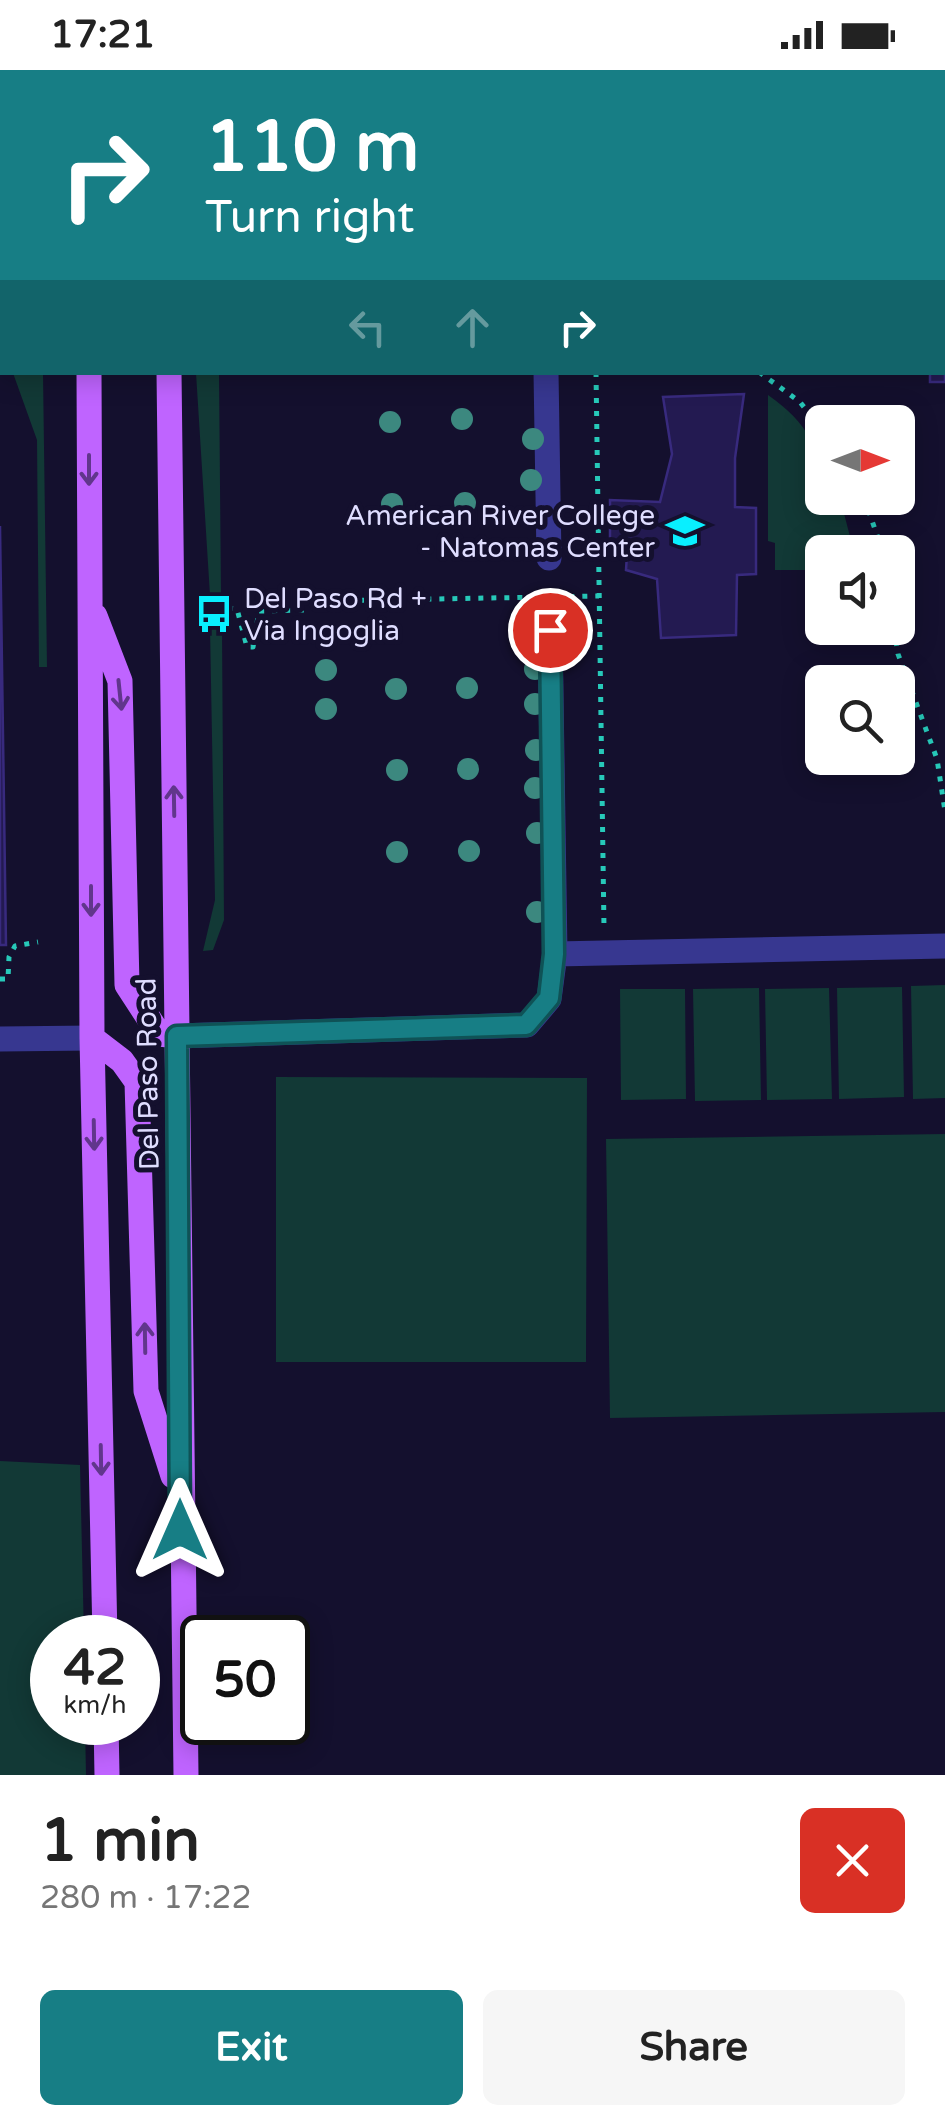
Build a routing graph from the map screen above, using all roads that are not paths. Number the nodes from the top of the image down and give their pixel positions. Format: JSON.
{"nodes":[{"id":1,"x":89,"y":375,"type":"edge"},
{"id":2,"x":169,"y":375,"type":"edge"},
{"id":3,"x":546,"y":375,"type":"edge"},
{"id":4,"x":549,"y":558,"type":"dead end"},
{"id":5,"x":90,"y":602,"type":"junction"},
{"id":6,"x":550,"y":630,"type":"dead end"},
{"id":7,"x":945,"y":946,"type":"edge"},
{"id":8,"x":554,"y":954,"type":"junction"},
{"id":9,"x":177,"y":1036,"type":"junction"},
{"id":10,"x":92,"y":1038,"type":"junction"},
{"id":11,"x":0,"y":1039,"type":"edge"},
{"id":12,"x":180,"y":1500,"type":"junction"},
{"id":13,"x":105,"y":1615,"type":"edge"},
{"id":14,"x":107,"y":1745,"type":"edge"},
{"id":15,"x":108,"y":1775,"type":"edge"},
{"id":16,"x":186,"y":1775,"type":"edge"}],
"edges":[{"from":1,"to":5,"type":"main road","name":"Del Paso Road","one_way":true},
{"from":9,"to":2,"type":"main road","name":"Del Paso Road","one_way":true},
{"from":3,"to":4,"type":"street"},
{"from":5,"to":9,"type":"main road","one_way":true},
{"from":5,"to":10,"type":"main road","name":"Del Paso Road","one_way":true},
{"from":6,"to":8,"type":"street"},
{"from":7,"to":8,"type":"street"},
{"from":8,"to":9,"type":"street"},
{"from":9,"to":12,"type":"main road","name":"Del Paso Road"},
{"from":10,"to":11,"type":"street"},
{"from":12,"to":10,"type":"main road","one_way":true},
{"from":10,"to":13,"type":"main road","name":"Del Paso Road","one_way":true},
{"from":12,"to":16,"type":"main road","name":"Del Paso Road"},
{"from":14,"to":15,"type":"main road"}]}
